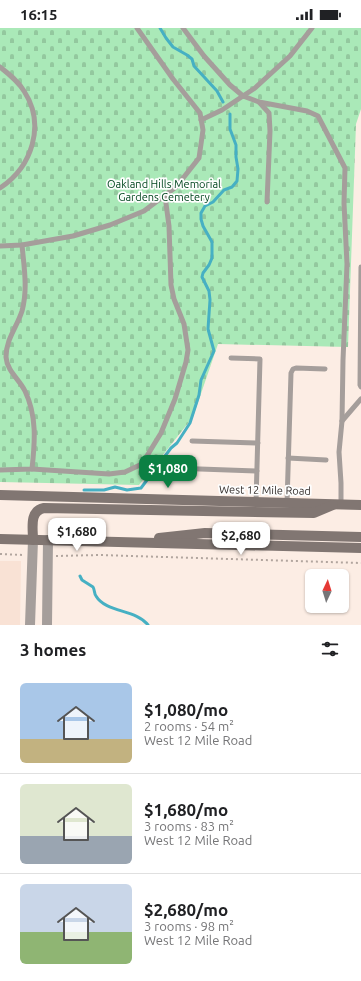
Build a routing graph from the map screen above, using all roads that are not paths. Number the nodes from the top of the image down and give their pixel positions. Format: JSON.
{"nodes":[{"id":1,"x":138,"y":28,"type":"edge"},
{"id":2,"x":183,"y":28,"type":"edge"},
{"id":3,"x":312,"y":28,"type":"edge"},
{"id":4,"x":0,"y":67,"type":"edge"},
{"id":5,"x":243,"y":96,"type":"junction"},
{"id":6,"x":259,"y":102,"type":"junction"},
{"id":7,"x":201,"y":120,"type":"junction"},
{"id":8,"x":0,"y":188,"type":"edge"},
{"id":9,"x":165,"y":196,"type":"junction"},
{"id":10,"x":267,"y":202,"type":"dead end"},
{"id":11,"x":22,"y":245,"type":"junction"},
{"id":12,"x":0,"y":246,"type":"edge"},
{"id":13,"x":361,"y":267,"type":"edge"},
{"id":14,"x":231,"y":358,"type":"dead end"},
{"id":15,"x":325,"y":369,"type":"dead end"},
{"id":16,"x":361,"y":387,"type":"edge"},
{"id":17,"x":361,"y":399,"type":"edge"},
{"id":18,"x":342,"y":421,"type":"junction"},
{"id":19,"x":192,"y":441,"type":"dead end"},
{"id":20,"x":258,"y":443,"type":"junction"},
{"id":21,"x":288,"y":458,"type":"junction"},
{"id":22,"x":326,"y":460,"type":"dead end"},
{"id":23,"x":172,"y":468,"type":"dead end"},
{"id":24,"x":32,"y":469,"type":"junction"},
{"id":25,"x":0,"y":470,"type":"edge"},
{"id":26,"x":257,"y":471,"type":"junction"},
{"id":27,"x":0,"y":495,"type":"edge"},
{"id":28,"x":256,"y":502,"type":"junction"},
{"id":29,"x":287,"y":503,"type":"junction"},
{"id":30,"x":339,"y":504,"type":"junction"},
{"id":31,"x":361,"y":505,"type":"edge"},
{"id":32,"x":361,"y":537,"type":"edge"},
{"id":33,"x":0,"y":539,"type":"edge"},
{"id":34,"x":32,"y":540,"type":"junction"},
{"id":35,"x":48,"y":540,"type":"junction"},
{"id":36,"x":122,"y":542,"type":"junction"},
{"id":37,"x":361,"y":548,"type":"edge"},
{"id":38,"x":30,"y":625,"type":"edge"},
{"id":39,"x":47,"y":625,"type":"edge"}],
"edges":[{"from":1,"to":7,"type":"lane"},
{"from":2,"to":5,"type":"lane"},
{"from":3,"to":5,"type":"lane"},
{"from":4,"to":8,"type":"lane"},
{"from":5,"to":6,"type":"lane"},
{"from":5,"to":7,"type":"lane"},
{"from":6,"to":10,"type":"lane"},
{"from":6,"to":18,"type":"lane"},
{"from":7,"to":9,"type":"lane"},
{"from":9,"to":11,"type":"lane"},
{"from":9,"to":24,"type":"lane"},
{"from":11,"to":12,"type":"lane"},
{"from":11,"to":24,"type":"lane"},
{"from":13,"to":16,"type":"lane"},
{"from":14,"to":20,"type":"lane"},
{"from":15,"to":21,"type":"lane"},
{"from":17,"to":18,"type":"lane"},
{"from":18,"to":30,"type":"lane"},
{"from":19,"to":20,"type":"lane"},
{"from":20,"to":26,"type":"lane"},
{"from":21,"to":22,"type":"lane"},
{"from":21,"to":29,"type":"lane"},
{"from":23,"to":26,"type":"lane"},
{"from":24,"to":25,"type":"lane"},
{"from":26,"to":28,"type":"lane"},
{"from":27,"to":28,"type":"main road","name":"West 12 Mile Road"},
{"from":28,"to":29,"type":"main road","name":"West 12 Mile Road"},
{"from":29,"to":30,"type":"main road","name":"West 12 Mile Road"},
{"from":30,"to":31,"type":"main road","name":"West 12 Mile Road"},
{"from":30,"to":34,"type":"main road"},
{"from":32,"to":36,"type":"main road"},
{"from":33,"to":34,"type":"main road"},
{"from":34,"to":35,"type":"main road"},
{"from":34,"to":38,"type":"street"},
{"from":35,"to":36,"type":"main road"},
{"from":35,"to":39,"type":"street"},
{"from":36,"to":37,"type":"main road"}]}
